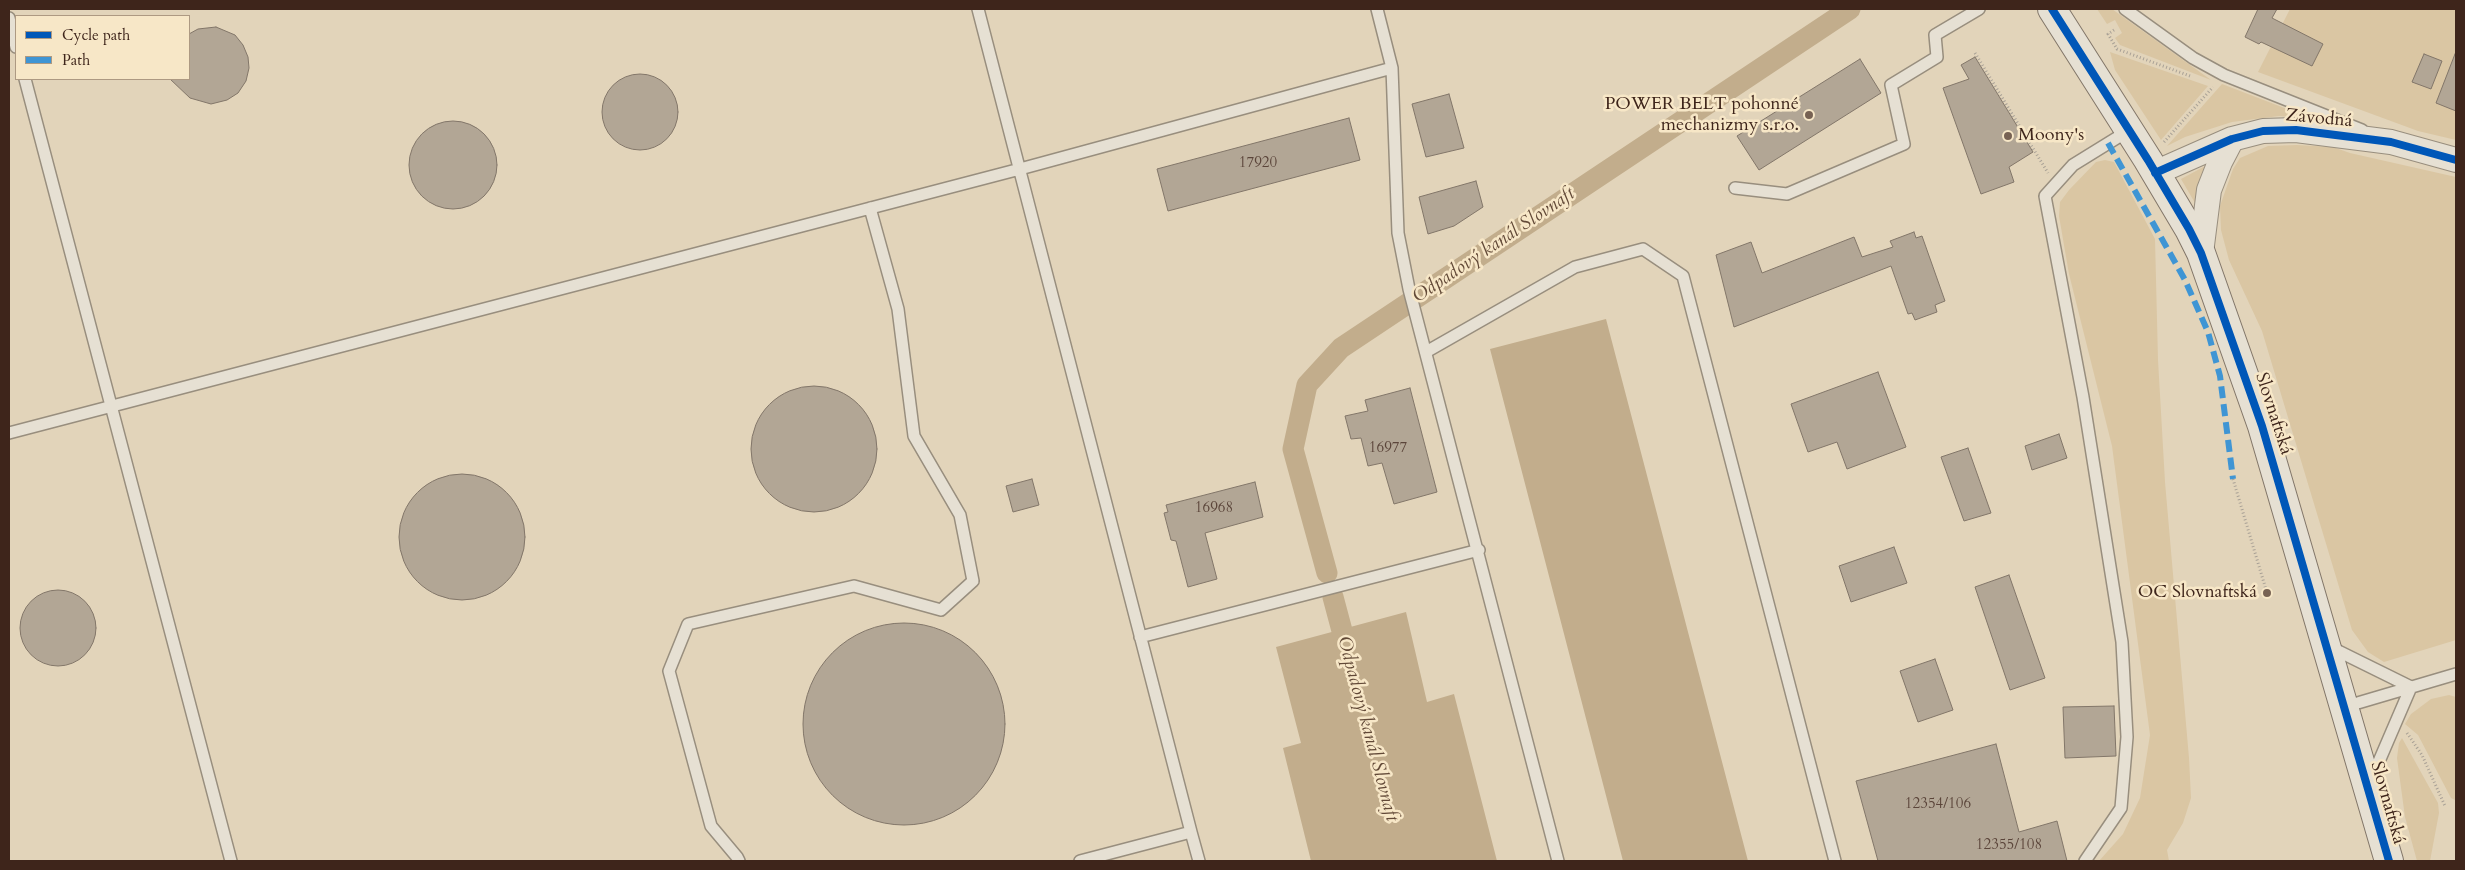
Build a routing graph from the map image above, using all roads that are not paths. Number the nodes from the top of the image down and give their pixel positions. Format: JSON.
{"nodes":[{"id":1,"x":978,"y":9,"type":"edge"},
{"id":2,"x":1377,"y":9,"type":"edge"},
{"id":3,"x":1979,"y":9,"type":"edge"},
{"id":4,"x":2052,"y":9,"type":"edge"},
{"id":5,"x":2125,"y":9,"type":"edge"},
{"id":6,"x":9,"y":18,"type":"edge"},
{"id":7,"x":15,"y":43,"type":"edge"},
{"id":8,"x":1392,"y":68,"type":"junction"},
{"id":9,"x":25,"y":80,"type":"edge"},
{"id":10,"x":2128,"y":131,"type":"junction"},
{"id":11,"x":2232,"y":139,"type":"junction"},
{"id":12,"x":2391,"y":142,"type":"junction"},
{"id":13,"x":2456,"y":160,"type":"edge"},
{"id":14,"x":2152,"y":167,"type":"junction"},
{"id":15,"x":1020,"y":169,"type":"junction"},
{"id":16,"x":1735,"y":188,"type":"dead end"},
{"id":17,"x":870,"y":208,"type":"junction"},
{"id":18,"x":2201,"y":253,"type":"junction"},
{"id":19,"x":1426,"y":352,"type":"junction"},
{"id":20,"x":110,"y":406,"type":"junction"},
{"id":21,"x":9,"y":433,"type":"edge"},
{"id":22,"x":1479,"y":550,"type":"junction"},
{"id":23,"x":1140,"y":637,"type":"junction"},
{"id":24,"x":2326,"y":644,"type":"junction"},
{"id":25,"x":2455,"y":676,"type":"edge"},
{"id":26,"x":2412,"y":687,"type":"junction"},
{"id":27,"x":2344,"y":707,"type":"junction"},
{"id":28,"x":2367,"y":789,"type":"junction"},
{"id":29,"x":1191,"y":832,"type":"junction"},
{"id":30,"x":231,"y":861,"type":"edge"},
{"id":31,"x":739,"y":861,"type":"edge"},
{"id":32,"x":1080,"y":861,"type":"edge"},
{"id":33,"x":1199,"y":861,"type":"edge"},
{"id":34,"x":1558,"y":861,"type":"edge"},
{"id":35,"x":1835,"y":861,"type":"edge"},
{"id":36,"x":2085,"y":861,"type":"edge"},
{"id":37,"x":2388,"y":861,"type":"edge"}],
"edges":[{"from":1,"to":15,"type":"lane"},
{"from":2,"to":8,"type":"lane"},
{"from":3,"to":16,"type":"lane"},
{"from":4,"to":10,"type":"main road","name":"Slovnaftská"},
{"from":5,"to":12,"type":"lane"},
{"from":6,"to":7,"type":"lane"},
{"from":8,"to":15,"type":"lane"},
{"from":8,"to":19,"type":"lane"},
{"from":9,"to":20,"type":"lane"},
{"from":10,"to":14,"type":"main road","name":"Slovnaftská"},
{"from":10,"to":36,"type":"lane"},
{"from":11,"to":12,"type":"street","name":"Závodná"},
{"from":11,"to":14,"type":"street","name":"Závodná"},
{"from":11,"to":18,"type":"street"},
{"from":12,"to":13,"type":"street","name":"Závodná"},
{"from":14,"to":18,"type":"main road","name":"Slovnaftská"},
{"from":15,"to":17,"type":"lane"},
{"from":15,"to":23,"type":"lane"},
{"from":17,"to":20,"type":"lane"},
{"from":17,"to":31,"type":"lane"},
{"from":18,"to":24,"type":"main road","name":"Slovnaftská"},
{"from":19,"to":22,"type":"lane"},
{"from":19,"to":35,"type":"lane"},
{"from":20,"to":21,"type":"lane"},
{"from":20,"to":30,"type":"lane"},
{"from":22,"to":23,"type":"lane"},
{"from":22,"to":34,"type":"lane"},
{"from":23,"to":29,"type":"lane"},
{"from":24,"to":26,"type":"lane"},
{"from":24,"to":27,"type":"main road","name":"Slovnaftská"},
{"from":25,"to":26,"type":"lane"},
{"from":26,"to":27,"type":"lane"},
{"from":26,"to":28,"type":"lane"},
{"from":27,"to":28,"type":"main road","name":"Slovnaftská"},
{"from":28,"to":37,"type":"main road","name":"Slovnaftská"},
{"from":29,"to":32,"type":"lane"},
{"from":29,"to":33,"type":"lane"}]}
